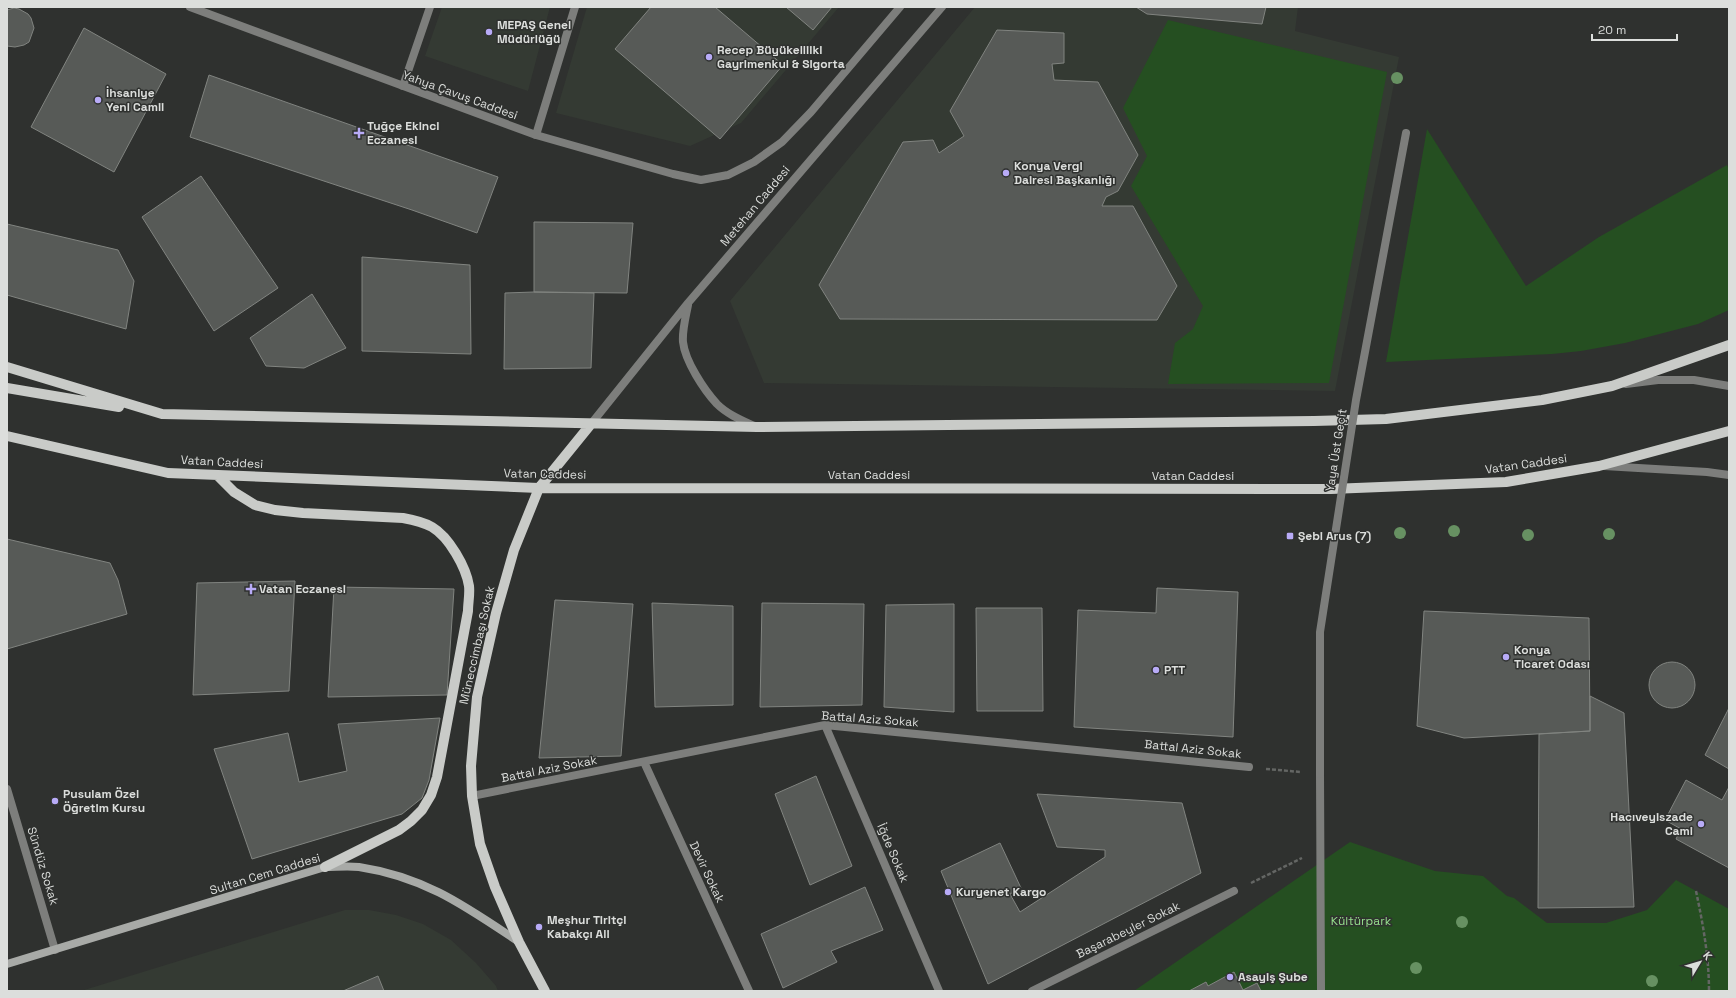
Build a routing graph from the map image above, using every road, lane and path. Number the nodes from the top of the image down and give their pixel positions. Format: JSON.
{"nodes":[{"id":1,"x":190,"y":7,"type":"edge"},
{"id":2,"x":430,"y":7,"type":"edge"},
{"id":3,"x":575,"y":7,"type":"edge"},
{"id":4,"x":900,"y":7,"type":"edge"},
{"id":5,"x":942,"y":7,"type":"edge"},
{"id":6,"x":403,"y":86,"type":"junction"},
{"id":7,"x":1406,"y":133,"type":"dead end"},
{"id":8,"x":536,"y":136,"type":"junction"},
{"id":9,"x":728,"y":175,"type":"joint"},
{"id":10,"x":688,"y":303,"type":"junction"},
{"id":11,"x":1729,"y":345,"type":"edge"},
{"id":12,"x":7,"y":367,"type":"edge"},
{"id":13,"x":1612,"y":386,"type":"junction"},
{"id":14,"x":1729,"y":386,"type":"edge"},
{"id":15,"x":7,"y":388,"type":"edge"},
{"id":16,"x":162,"y":414,"type":"junction"},
{"id":17,"x":591,"y":424,"type":"junction"},
{"id":18,"x":757,"y":427,"type":"junction"},
{"id":19,"x":1729,"y":431,"type":"edge"},
{"id":20,"x":7,"y":436,"type":"edge"},
{"id":21,"x":1599,"y":466,"type":"junction"},
{"id":22,"x":216,"y":475,"type":"junction"},
{"id":23,"x":1729,"y":475,"type":"edge"},
{"id":24,"x":539,"y":488,"type":"junction"},
{"id":25,"x":824,"y":725,"type":"junction"},
{"id":26,"x":644,"y":762,"type":"junction"},
{"id":27,"x":1249,"y":767,"type":"joint"},
{"id":28,"x":1320,"y":774,"type":"junction"},
{"id":29,"x":7,"y":789,"type":"edge"},
{"id":30,"x":472,"y":796,"type":"junction"},
{"id":31,"x":1320,"y":848,"type":"junction"},
{"id":32,"x":325,"y":867,"type":"junction"},
{"id":33,"x":1234,"y":891,"type":"joint"},
{"id":34,"x":1696,"y":891,"type":"dead end"},
{"id":35,"x":519,"y":942,"type":"junction"},
{"id":36,"x":55,"y":950,"type":"junction"},
{"id":37,"x":7,"y":964,"type":"edge"},
{"id":38,"x":545,"y":991,"type":"edge"},
{"id":39,"x":749,"y":991,"type":"edge"},
{"id":40,"x":939,"y":991,"type":"edge"},
{"id":41,"x":1032,"y":991,"type":"edge"},
{"id":42,"x":1321,"y":991,"type":"edge"},
{"id":43,"x":1709,"y":991,"type":"edge"}],
"edges":[{"from":1,"to":6,"type":"street","name":"Yahya Çavuş Caddesi"},
{"from":2,"to":6,"type":"street"},
{"from":3,"to":8,"type":"street"},
{"from":4,"to":9,"type":"street","name":"Metehan Caddesi"},
{"from":5,"to":10,"type":"street","name":"Metehan Caddesi"},
{"from":6,"to":8,"type":"street","name":"Yahya Çavuş Caddesi"},
{"from":7,"to":28,"type":"street","name":"Yaya Üst Geçit","bridge":true},
{"from":8,"to":9,"type":"street","name":"Yahya Çavuş Caddesi"},
{"from":10,"to":17,"type":"street","name":"Metehan Caddesi"},
{"from":10,"to":18,"type":"street"},
{"from":11,"to":13,"type":"main road"},
{"from":12,"to":16,"type":"main road"},
{"from":13,"to":14,"type":"street"},
{"from":13,"to":18,"type":"main road"},
{"from":15,"to":16,"type":"main road"},
{"from":16,"to":17,"type":"main road"},
{"from":17,"to":18,"type":"main road"},
{"from":17,"to":24,"type":"main road","name":"Müneccimbaşı Sokak"},
{"from":19,"to":21,"type":"main road","name":"Vatan Caddesi"},
{"from":20,"to":22,"type":"main road","name":"Vatan Caddesi"},
{"from":21,"to":23,"type":"street"},
{"from":21,"to":24,"type":"main road","name":"Vatan Caddesi"},
{"from":22,"to":24,"type":"main road","name":"Vatan Caddesi"},
{"from":22,"to":32,"type":"main road"},
{"from":24,"to":30,"type":"main road","name":"Müneccimbaşı Sokak"},
{"from":25,"to":26,"type":"street","name":"Battal Aziz Sokak"},
{"from":25,"to":27,"type":"street","name":"Battal Aziz Sokak"},
{"from":25,"to":40,"type":"street","name":"İğde Sokak"},
{"from":26,"to":30,"type":"street","name":"Battal Aziz Sokak"},
{"from":26,"to":39,"type":"street","name":"Devir Sokak"},
{"from":27,"to":28,"type":"path"},
{"from":28,"to":31,"type":"street","name":"Yaya Üst Geçit"},
{"from":29,"to":36,"type":"street","name":"Sündüz Sokak"},
{"from":30,"to":35,"type":"main road","name":"Müneccimbaşı Sokak"},
{"from":31,"to":33,"type":"path"},
{"from":31,"to":42,"type":"street","name":"Yaya Üst Geçit"},
{"from":32,"to":35,"type":"main road","name":"Sultan Cem Caddesi"},
{"from":32,"to":36,"type":"main road","name":"Sultan Cem Caddesi"},
{"from":33,"to":41,"type":"street","name":"Başarabeyler Sokak"},
{"from":34,"to":43,"type":"path"},
{"from":35,"to":38,"type":"main road","name":"Müneccimbaşı Sokak"},
{"from":36,"to":37,"type":"main road","name":"Sultan Cem Caddesi"}]}
